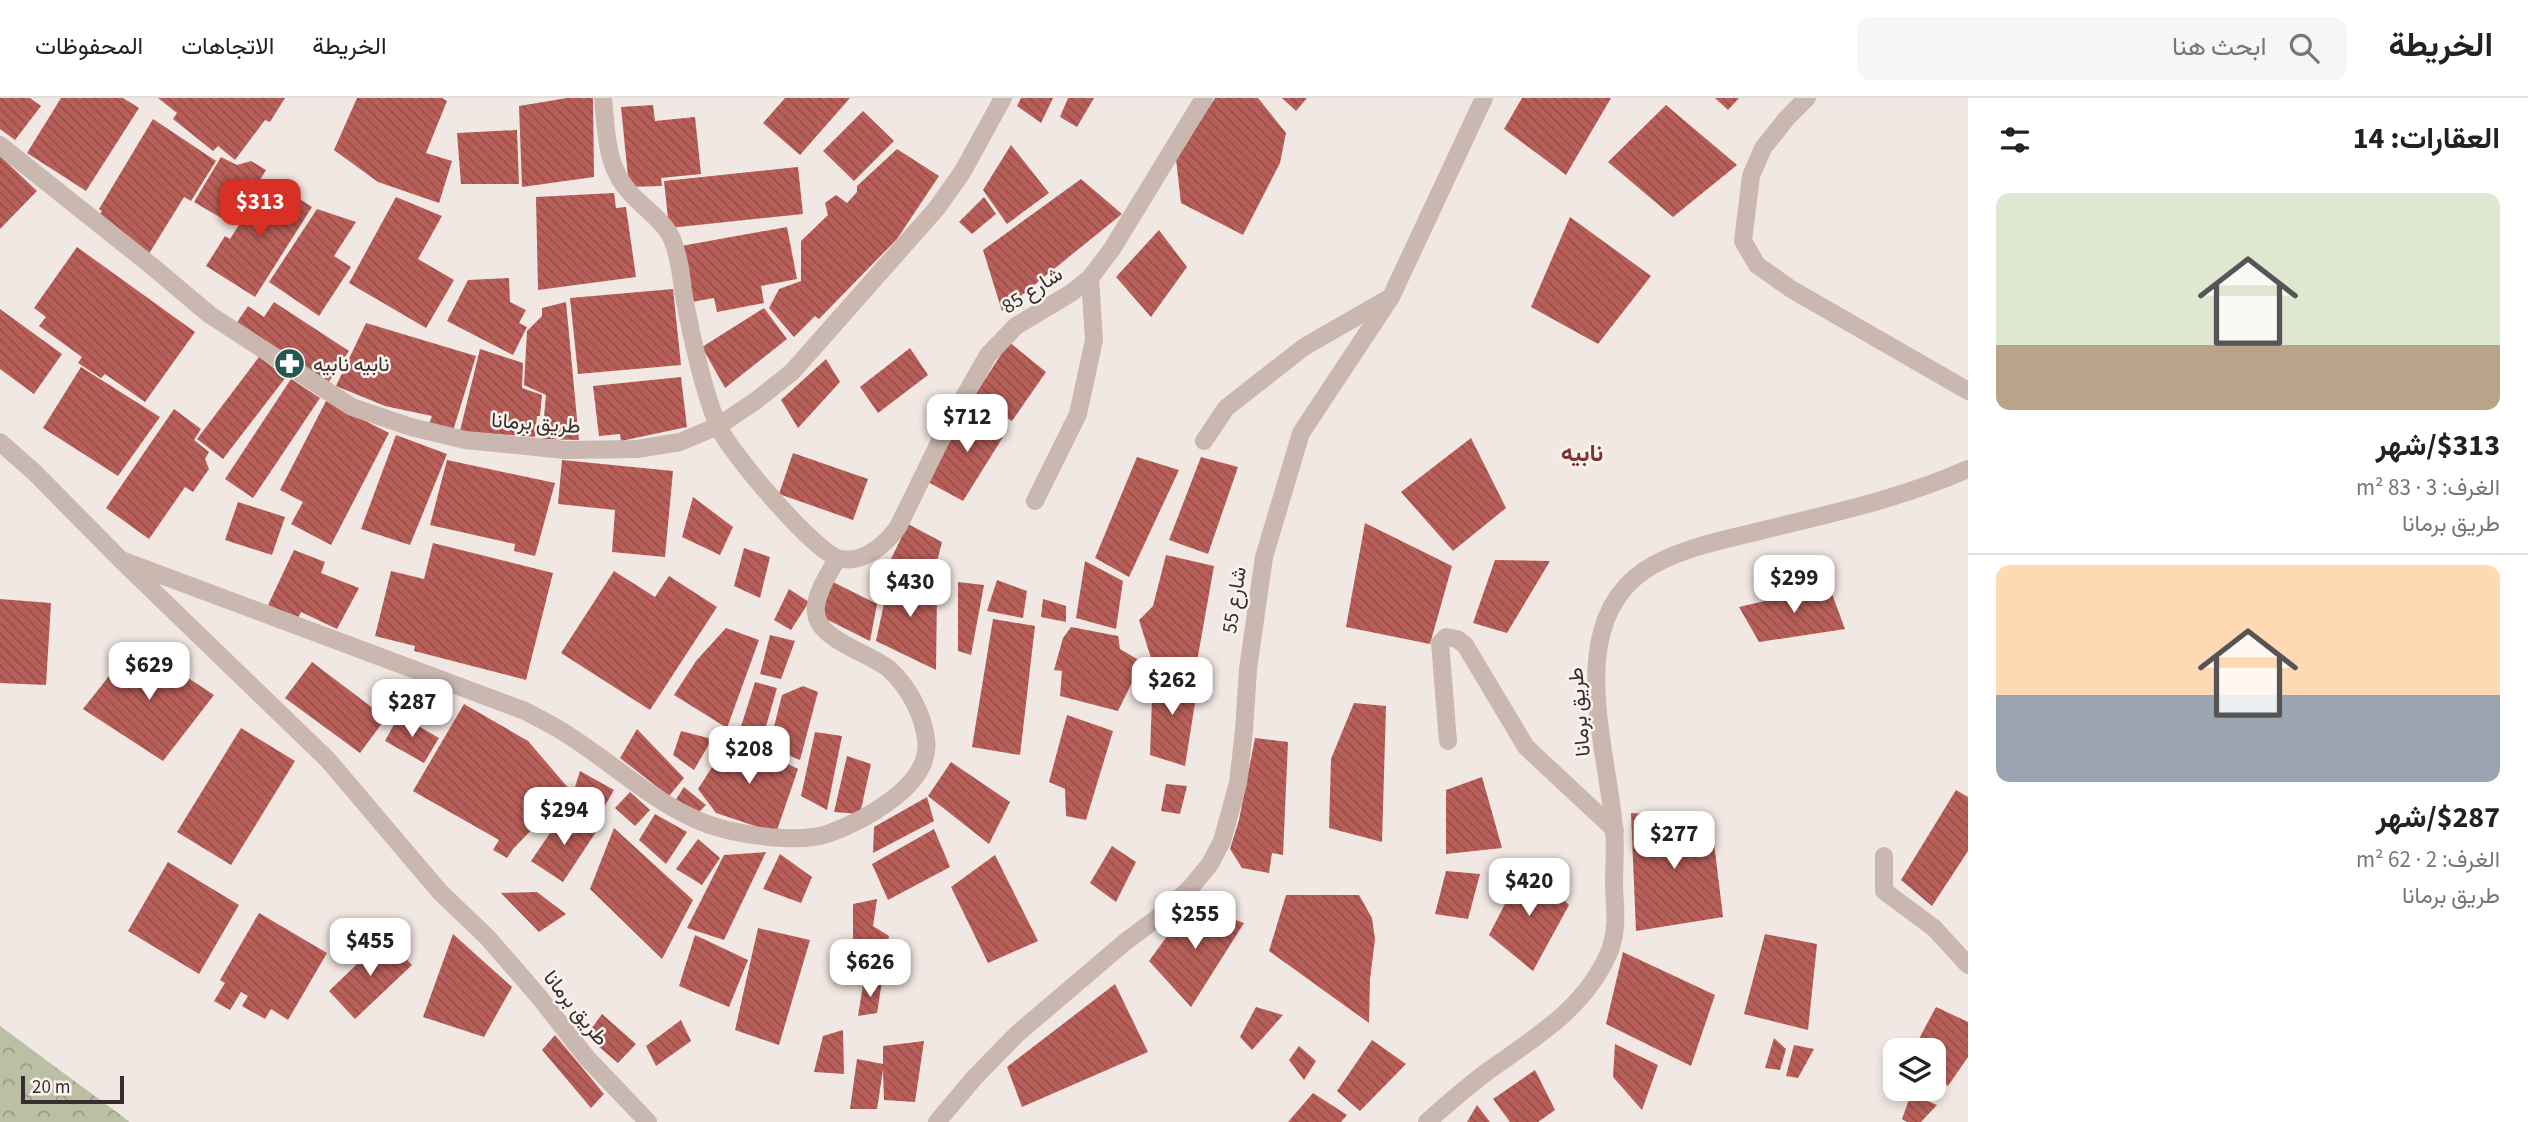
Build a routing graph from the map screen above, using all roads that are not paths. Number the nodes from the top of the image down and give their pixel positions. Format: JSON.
{"nodes":[{"id":1,"x":603,"y":98,"type":"edge"},
{"id":2,"x":1003,"y":98,"type":"edge"},
{"id":3,"x":1204,"y":98,"type":"edge"},
{"id":4,"x":1483,"y":98,"type":"edge"},
{"id":5,"x":1807,"y":98,"type":"edge"},
{"id":6,"x":0,"y":145,"type":"edge"},
{"id":7,"x":1090,"y":278,"type":"junction"},
{"id":8,"x":1391,"y":297,"type":"junction"},
{"id":9,"x":1968,"y":391,"type":"edge"},
{"id":10,"x":718,"y":426,"type":"junction"},
{"id":11,"x":1204,"y":440,"type":"dead end"},
{"id":12,"x":0,"y":442,"type":"edge"},
{"id":13,"x":1968,"y":470,"type":"edge"},
{"id":14,"x":1035,"y":501,"type":"dead end"},
{"id":15,"x":837,"y":559,"type":"junction"},
{"id":16,"x":121,"y":560,"type":"junction"},
{"id":17,"x":1448,"y":741,"type":"dead end"},
{"id":18,"x":1615,"y":830,"type":"junction"},
{"id":19,"x":1884,"y":856,"type":"dead end"},
{"id":20,"x":1968,"y":965,"type":"edge"},
{"id":21,"x":648,"y":1122,"type":"edge"},
{"id":22,"x":937,"y":1122,"type":"edge"},
{"id":23,"x":1427,"y":1122,"type":"edge"}],
"edges":[{"from":1,"to":10,"type":"street"},
{"from":2,"to":10,"type":"street","name":"طريق برمانا"},
{"from":3,"to":7,"type":"street","name":"شارع 85"},
{"from":4,"to":8,"type":"street","name":"شارع 55"},
{"from":5,"to":9,"type":"street"},
{"from":6,"to":10,"type":"street","name":"طريق برمانا"},
{"from":7,"to":14,"type":"street"},
{"from":7,"to":15,"type":"street","name":"شارع 85"},
{"from":8,"to":11,"type":"street"},
{"from":8,"to":22,"type":"street","name":"شارع 55"},
{"from":10,"to":15,"type":"street"},
{"from":12,"to":16,"type":"street","name":"طريق برمانا"},
{"from":13,"to":18,"type":"street","name":"طريق برمانا"},
{"from":15,"to":16,"type":"street"},
{"from":16,"to":21,"type":"street","name":"طريق برمانا"},
{"from":17,"to":18,"type":"street"},
{"from":18,"to":23,"type":"street","name":"طريق برمانا"},
{"from":19,"to":20,"type":"street"}]}
